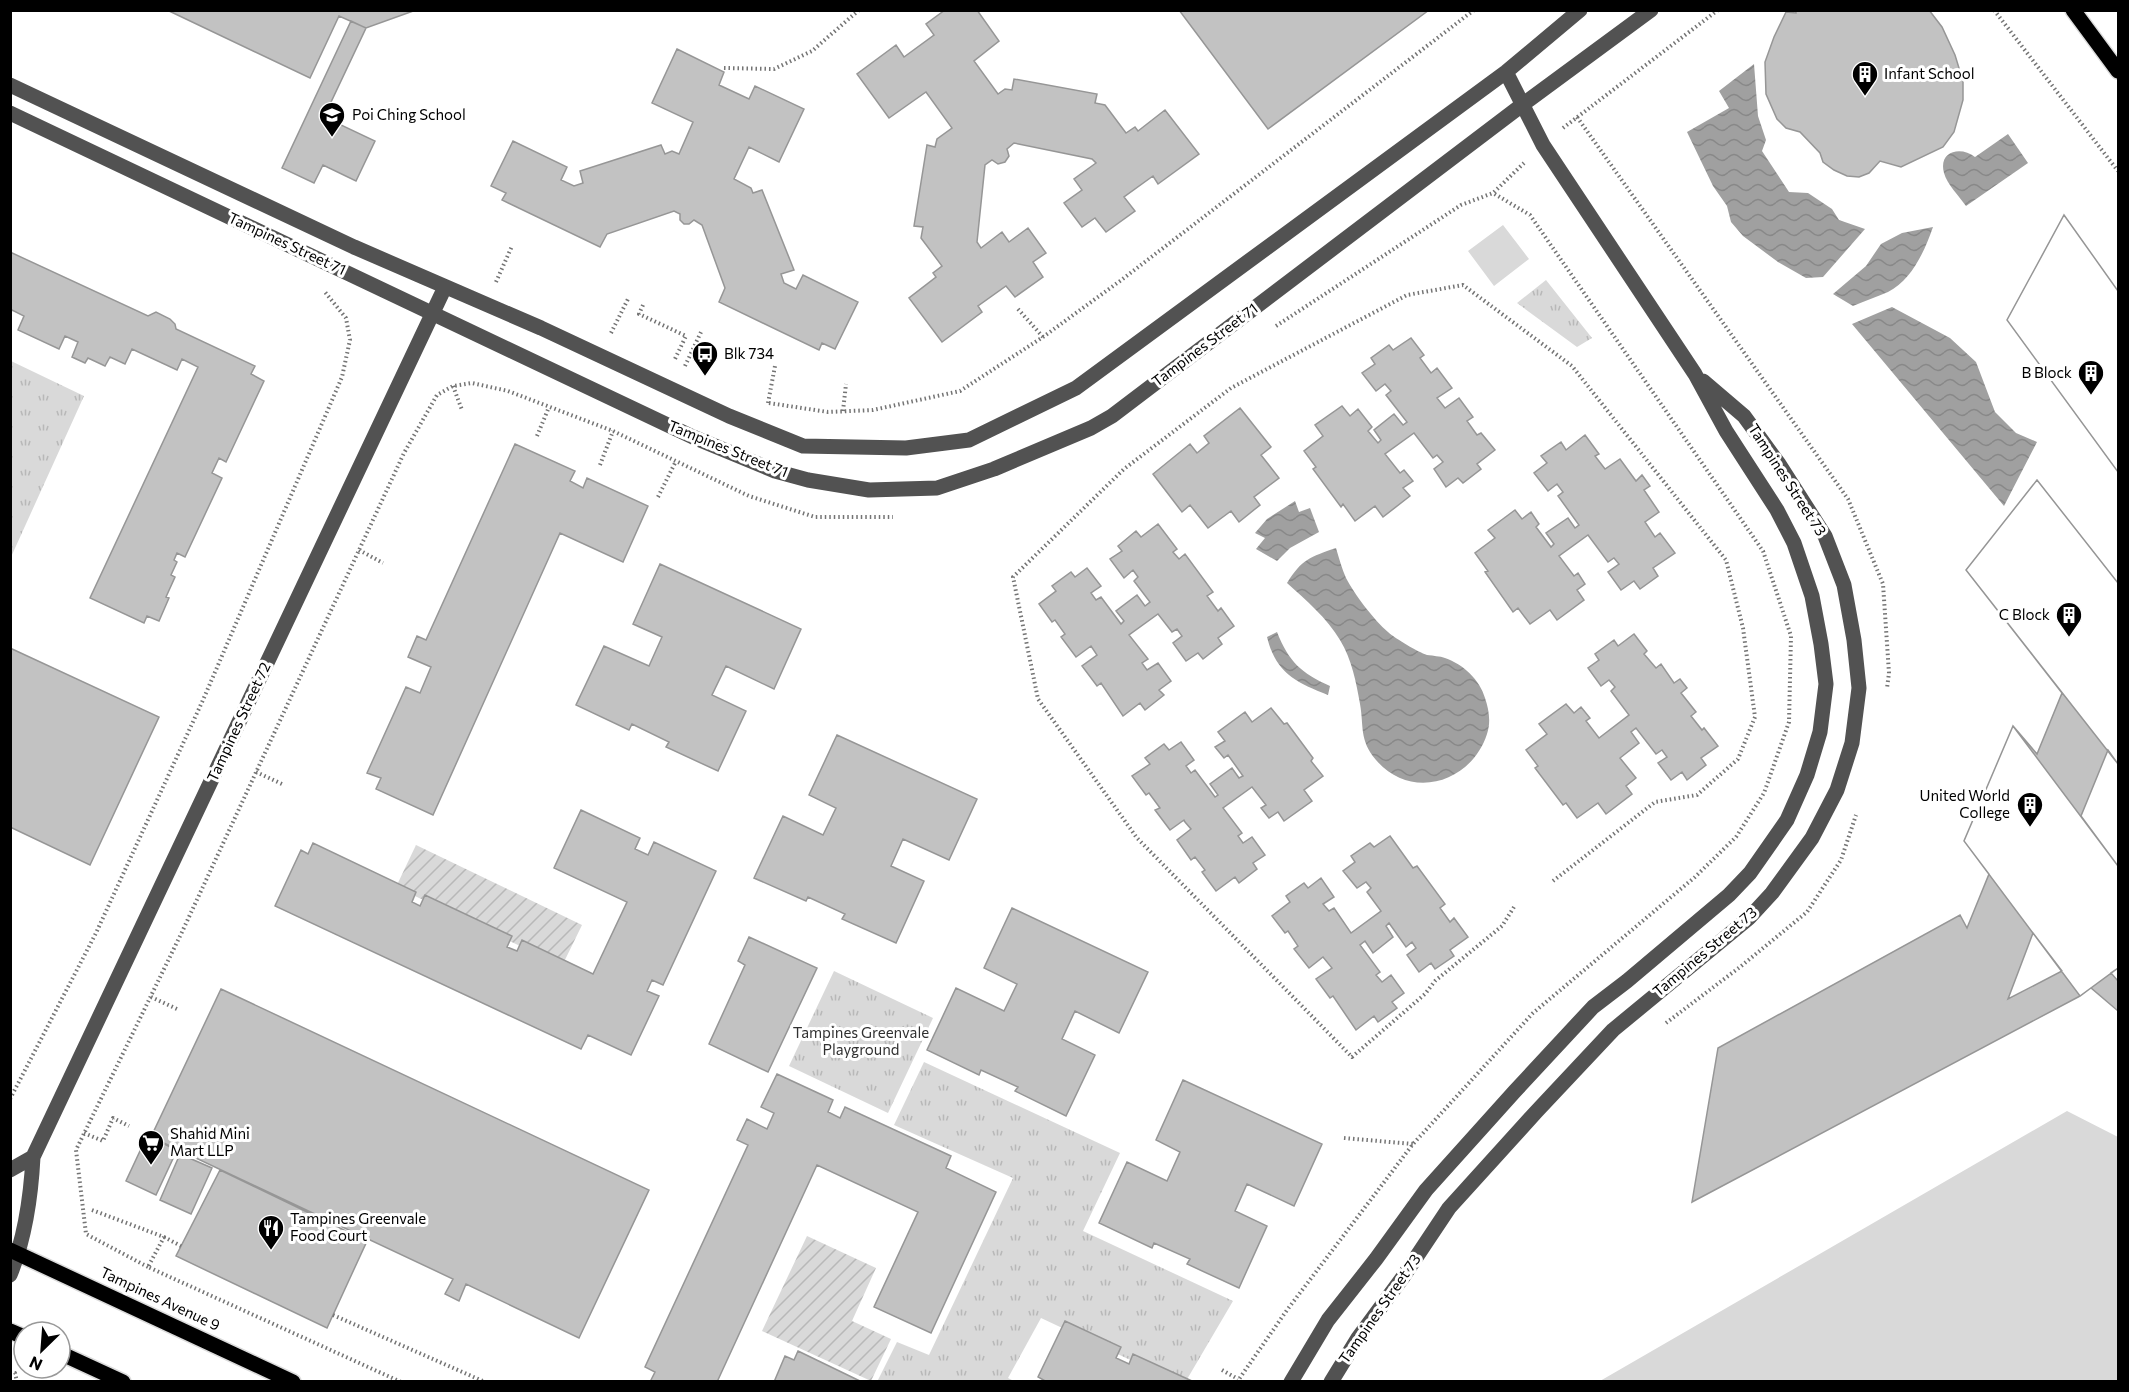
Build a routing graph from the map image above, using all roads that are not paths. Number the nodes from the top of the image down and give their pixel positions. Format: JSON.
{"nodes":[{"id":1,"x":1580,"y":10,"type":"edge"},
{"id":2,"x":1651,"y":10,"type":"edge"},
{"id":3,"x":2073,"y":10,"type":"edge"},
{"id":4,"x":2118,"y":71,"type":"edge"},
{"id":5,"x":1506,"y":72,"type":"junction"},
{"id":6,"x":10,"y":85,"type":"edge"},
{"id":7,"x":1522,"y":105,"type":"junction"},
{"id":8,"x":10,"y":114,"type":"edge"},
{"id":9,"x":445,"y":287,"type":"junction"},
{"id":10,"x":432,"y":313,"type":"junction"},
{"id":11,"x":1695,"y":374,"type":"junction"},
{"id":12,"x":33,"y":1156,"type":"junction"},
{"id":13,"x":10,"y":1170,"type":"edge"},
{"id":14,"x":15,"y":1252,"type":"edge"},
{"id":15,"x":10,"y":1275,"type":"edge"},
{"id":16,"x":72,"y":1359,"type":"edge"},
{"id":17,"x":123,"y":1382,"type":"edge"},
{"id":18,"x":293,"y":1382,"type":"edge"},
{"id":19,"x":1291,"y":1382,"type":"edge"},
{"id":20,"x":1330,"y":1382,"type":"edge"}],
"edges":[{"from":1,"to":5,"type":"street","name":"Tampines Street 71"},
{"from":2,"to":7,"type":"street","name":"Tampines Street 71"},
{"from":3,"to":4,"type":"main road"},
{"from":5,"to":7,"type":"street","name":"Tampines Street 73"},
{"from":5,"to":9,"type":"street","name":"Tampines Street 71"},
{"from":6,"to":9,"type":"street","name":"Tampines Street 71"},
{"from":7,"to":10,"type":"street","name":"Tampines Street 71"},
{"from":7,"to":11,"type":"street","name":"Tampines Street 73"},
{"from":8,"to":10,"type":"street","name":"Tampines Street 71"},
{"from":9,"to":10,"type":"street","name":"Tampines Street 72"},
{"from":10,"to":12,"type":"street","name":"Tampines Street 72"},
{"from":11,"to":19,"type":"street","name":"Tampines Street 73"},
{"from":11,"to":20,"type":"street","name":"Tampines Street 73"},
{"from":12,"to":13,"type":"street"},
{"from":12,"to":14,"type":"street","name":"Tampines Street 72"},
{"from":14,"to":15,"type":"street","name":"Tampines Street 72"},
{"from":14,"to":18,"type":"main road","name":"Tampines Avenue 9"},
{"from":16,"to":17,"type":"main road"}]}
